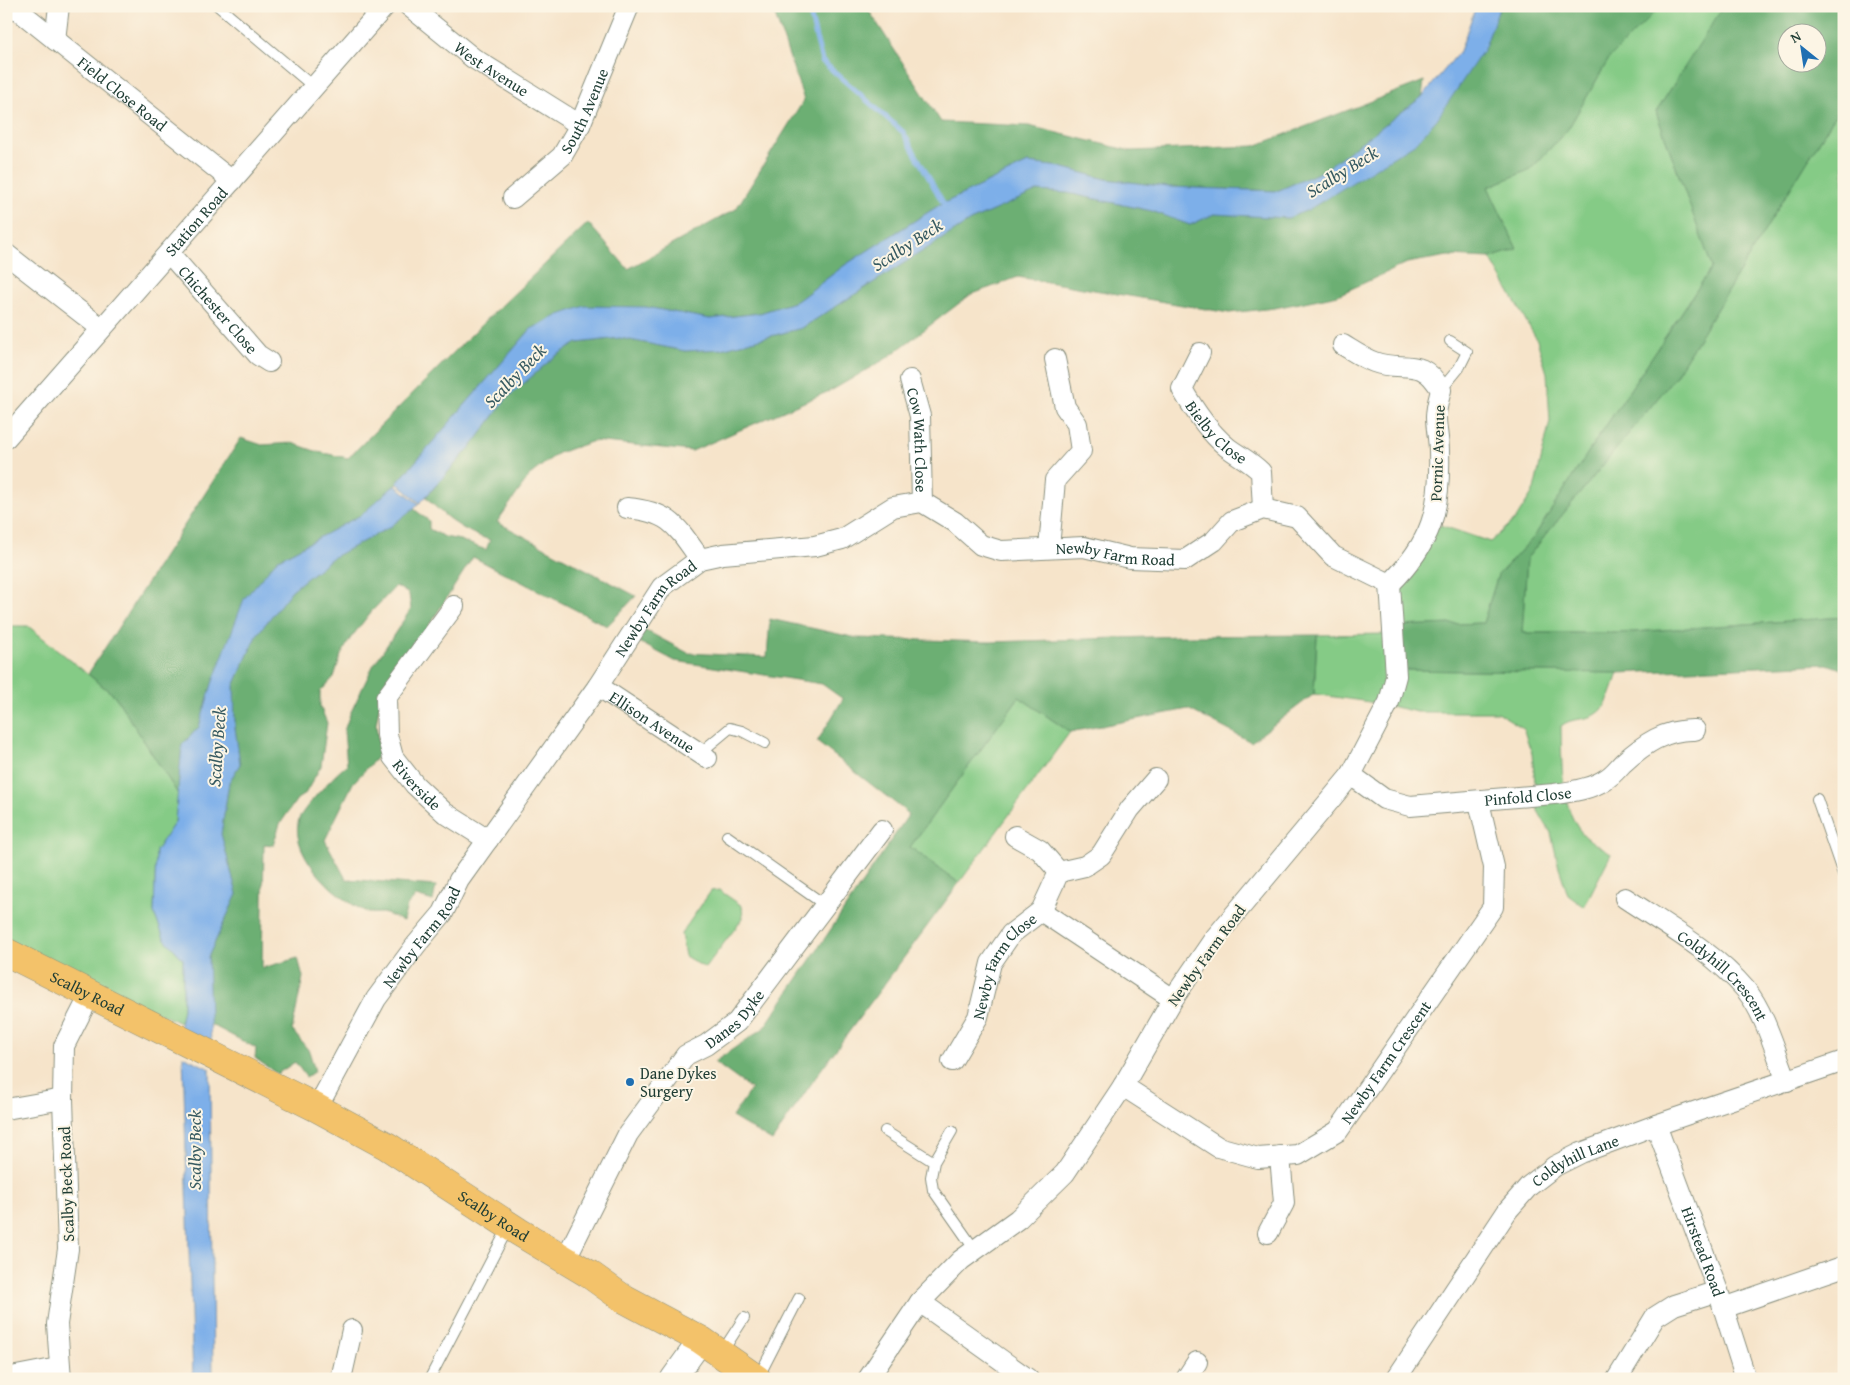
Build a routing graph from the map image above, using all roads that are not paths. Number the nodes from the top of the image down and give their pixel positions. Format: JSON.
{"nodes":[{"id":1,"x":13,"y":6,"type":"edge"},
{"id":2,"x":59,"y":6,"type":"edge"},
{"id":3,"x":218,"y":6,"type":"edge"},
{"id":4,"x":385,"y":6,"type":"edge"},
{"id":5,"x":409,"y":6,"type":"edge"},
{"id":6,"x":629,"y":6,"type":"edge"},
{"id":7,"x":55,"y":40,"type":"junction"},
{"id":8,"x":315,"y":88,"type":"junction"},
{"id":9,"x":580,"y":125,"type":"junction"},
{"id":10,"x":232,"y":181,"type":"junction"},
{"id":11,"x":513,"y":198,"type":"dead end"},
{"id":12,"x":169,"y":253,"type":"junction"},
{"id":13,"x":6,"y":254,"type":"edge"},
{"id":14,"x":102,"y":328,"type":"junction"},
{"id":15,"x":1450,"y":341,"type":"dead end"},
{"id":16,"x":1343,"y":346,"type":"dead end"},
{"id":17,"x":1200,"y":353,"type":"dead end"},
{"id":18,"x":1055,"y":359,"type":"dead end"},
{"id":19,"x":270,"y":362,"type":"dead end"},
{"id":20,"x":910,"y":380,"type":"dead end"},
{"id":21,"x":1441,"y":390,"type":"junction"},
{"id":22,"x":6,"y":438,"type":"edge"},
{"id":23,"x":922,"y":502,"type":"junction"},
{"id":24,"x":627,"y":508,"type":"dead end"},
{"id":25,"x":1263,"y":509,"type":"junction"},
{"id":26,"x":1049,"y":548,"type":"junction"},
{"id":27,"x":700,"y":558,"type":"junction"},
{"id":28,"x":1390,"y":584,"type":"junction"},
{"id":29,"x":454,"y":606,"type":"dead end"},
{"id":30,"x":598,"y":686,"type":"junction"},
{"id":31,"x":1695,"y":730,"type":"dead end"},
{"id":32,"x":765,"y":743,"type":"dead end"},
{"id":33,"x":704,"y":756,"type":"joint"},
{"id":34,"x":1351,"y":775,"type":"junction"},
{"id":35,"x":1142,"y":785,"type":"dead end"},
{"id":36,"x":1817,"y":799,"type":"dead end"},
{"id":37,"x":1479,"y":802,"type":"junction"},
{"id":38,"x":882,"y":830,"type":"dead end"},
{"id":39,"x":727,"y":836,"type":"dead end"},
{"id":40,"x":1015,"y":836,"type":"dead end"},
{"id":41,"x":488,"y":840,"type":"junction"},
{"id":42,"x":1060,"y":872,"type":"junction"},
{"id":43,"x":1844,"y":877,"type":"edge"},
{"id":44,"x":1625,"y":898,"type":"dead end"},
{"id":45,"x":825,"y":905,"type":"junction"},
{"id":46,"x":1041,"y":911,"type":"junction"},
{"id":47,"x":6,"y":952,"type":"edge"},
{"id":48,"x":90,"y":995,"type":"junction"},
{"id":49,"x":1173,"y":999,"type":"junction"},
{"id":50,"x":954,"y":1047,"type":"dead end"},
{"id":51,"x":1844,"y":1061,"type":"edge"},
{"id":52,"x":1787,"y":1081,"type":"junction"},
{"id":53,"x":1123,"y":1086,"type":"junction"},
{"id":54,"x":63,"y":1099,"type":"junction"},
{"id":55,"x":317,"y":1108,"type":"junction"},
{"id":56,"x":6,"y":1109,"type":"edge"},
{"id":57,"x":1656,"y":1125,"type":"junction"},
{"id":58,"x":885,"y":1131,"type":"dead end"},
{"id":59,"x":952,"y":1131,"type":"dead end"},
{"id":60,"x":1280,"y":1156,"type":"junction"},
{"id":61,"x":934,"y":1162,"type":"junction"},
{"id":62,"x":509,"y":1225,"type":"junction"},
{"id":63,"x":1268,"y":1234,"type":"dead end"},
{"id":64,"x":975,"y":1250,"type":"junction"},
{"id":65,"x":566,"y":1260,"type":"junction"},
{"id":66,"x":1842,"y":1267,"type":"dead end"},
{"id":67,"x":799,"y":1298,"type":"dead end"},
{"id":68,"x":1720,"y":1300,"type":"junction"},
{"id":69,"x":920,"y":1302,"type":"junction"},
{"id":70,"x":744,"y":1318,"type":"dead end"},
{"id":71,"x":352,"y":1330,"type":"dead end"},
{"id":72,"x":710,"y":1348,"type":"junction"},
{"id":73,"x":1197,"y":1362,"type":"dead end"},
{"id":74,"x":59,"y":1374,"type":"edge"},
{"id":75,"x":6,"y":1378,"type":"edge"},
{"id":76,"x":430,"y":1378,"type":"edge"},
{"id":77,"x":341,"y":1379,"type":"edge"},
{"id":78,"x":672,"y":1379,"type":"edge"},
{"id":79,"x":757,"y":1379,"type":"edge"},
{"id":80,"x":868,"y":1379,"type":"edge"},
{"id":81,"x":1028,"y":1379,"type":"edge"},
{"id":82,"x":1186,"y":1379,"type":"edge"},
{"id":83,"x":1396,"y":1379,"type":"edge"},
{"id":84,"x":1617,"y":1379,"type":"edge"},
{"id":85,"x":1746,"y":1379,"type":"edge"}],
"edges":[{"from":1,"to":7,"type":"street","name":"Field Close Road"},
{"from":2,"to":7,"type":"street"},
{"from":3,"to":8,"type":"lane"},
{"from":4,"to":8,"type":"street","name":"Station Road"},
{"from":5,"to":9,"type":"street","name":"West Avenue"},
{"from":6,"to":9,"type":"street","name":"South Avenue"},
{"from":7,"to":10,"type":"street","name":"Field Close Road"},
{"from":8,"to":10,"type":"street","name":"Station Road"},
{"from":9,"to":11,"type":"street","name":"South Avenue"},
{"from":10,"to":12,"type":"street","name":"Station Road"},
{"from":12,"to":14,"type":"street","name":"Station Road"},
{"from":12,"to":19,"type":"street","name":"Chichester Close"},
{"from":13,"to":14,"type":"street"},
{"from":14,"to":22,"type":"street","name":"Station Road"},
{"from":15,"to":21,"type":"lane"},
{"from":16,"to":21,"type":"street","name":"Pornic Avenue"},
{"from":17,"to":25,"type":"street","name":"Bielby Close"},
{"from":18,"to":26,"type":"street"},
{"from":20,"to":23,"type":"street","name":"Cow Wath Close"},
{"from":21,"to":28,"type":"street","name":"Pornic Avenue"},
{"from":23,"to":26,"type":"street","name":"Newby Farm Road"},
{"from":23,"to":27,"type":"street","name":"Newby Farm Road"},
{"from":24,"to":27,"type":"street"},
{"from":25,"to":26,"type":"street","name":"Newby Farm Road"},
{"from":25,"to":28,"type":"street"},
{"from":27,"to":30,"type":"street","name":"Newby Farm Road"},
{"from":28,"to":34,"type":"street","name":"Newby Farm Road"},
{"from":29,"to":41,"type":"street","name":"Riverside"},
{"from":30,"to":33,"type":"street","name":"Ellison Avenue"},
{"from":30,"to":41,"type":"street","name":"Newby Farm Road"},
{"from":31,"to":37,"type":"street","name":"Pinfold Close"},
{"from":32,"to":33,"type":"lane"},
{"from":34,"to":37,"type":"street","name":"Pinfold Close"},
{"from":34,"to":49,"type":"street","name":"Newby Farm Road"},
{"from":35,"to":42,"type":"street"},
{"from":36,"to":43,"type":"lane"},
{"from":37,"to":60,"type":"street","name":"Newby Farm Crescent"},
{"from":38,"to":45,"type":"street","name":"Danes Dyke"},
{"from":39,"to":45,"type":"lane"},
{"from":40,"to":42,"type":"street"},
{"from":41,"to":55,"type":"street","name":"Newby Farm Road"},
{"from":42,"to":46,"type":"street"},
{"from":44,"to":52,"type":"street","name":"Coldyhill Crescent"},
{"from":45,"to":65,"type":"street","name":"Danes Dyke"},
{"from":46,"to":49,"type":"street","name":"Newby Farm Close"},
{"from":46,"to":50,"type":"street","name":"Newby Farm Close"},
{"from":47,"to":48,"type":"highway","name":"Scalby Road"},
{"from":48,"to":54,"type":"street","name":"Scalby Beck Road"},
{"from":48,"to":55,"type":"highway","name":"Scalby Road"},
{"from":49,"to":53,"type":"street","name":"Newby Farm Road"},
{"from":51,"to":52,"type":"street","name":"Coldyhill Lane"},
{"from":52,"to":57,"type":"street","name":"Coldyhill Lane"},
{"from":53,"to":60,"type":"street","name":"Newby Farm Crescent"},
{"from":53,"to":64,"type":"street","name":"Newby Farm Road"},
{"from":54,"to":56,"type":"street"},
{"from":54,"to":74,"type":"street","name":"Scalby Beck Road"},
{"from":55,"to":62,"type":"highway","name":"Scalby Road"},
{"from":57,"to":68,"type":"street","name":"Hirstead Road"},
{"from":57,"to":83,"type":"street","name":"Coldyhill Lane"},
{"from":58,"to":61,"type":"lane"},
{"from":59,"to":61,"type":"lane"},
{"from":60,"to":63,"type":"street"},
{"from":61,"to":64,"type":"lane"},
{"from":62,"to":65,"type":"highway","name":"Scalby Road"},
{"from":62,"to":76,"type":"lane"},
{"from":64,"to":69,"type":"street","name":"Newby Farm Road"},
{"from":65,"to":72,"type":"highway","name":"Scalby Road"},
{"from":66,"to":68,"type":"street"},
{"from":67,"to":79,"type":"lane"},
{"from":68,"to":84,"type":"street"},
{"from":68,"to":85,"type":"street","name":"Hirstead Road"},
{"from":69,"to":80,"type":"street","name":"Newby Farm Road"},
{"from":69,"to":81,"type":"street"},
{"from":70,"to":72,"type":"lane"},
{"from":71,"to":77,"type":"street"},
{"from":72,"to":78,"type":"street"},
{"from":72,"to":79,"type":"highway","name":"Scalby Road"},
{"from":73,"to":82,"type":"street"},
{"from":74,"to":75,"type":"street"}]}
